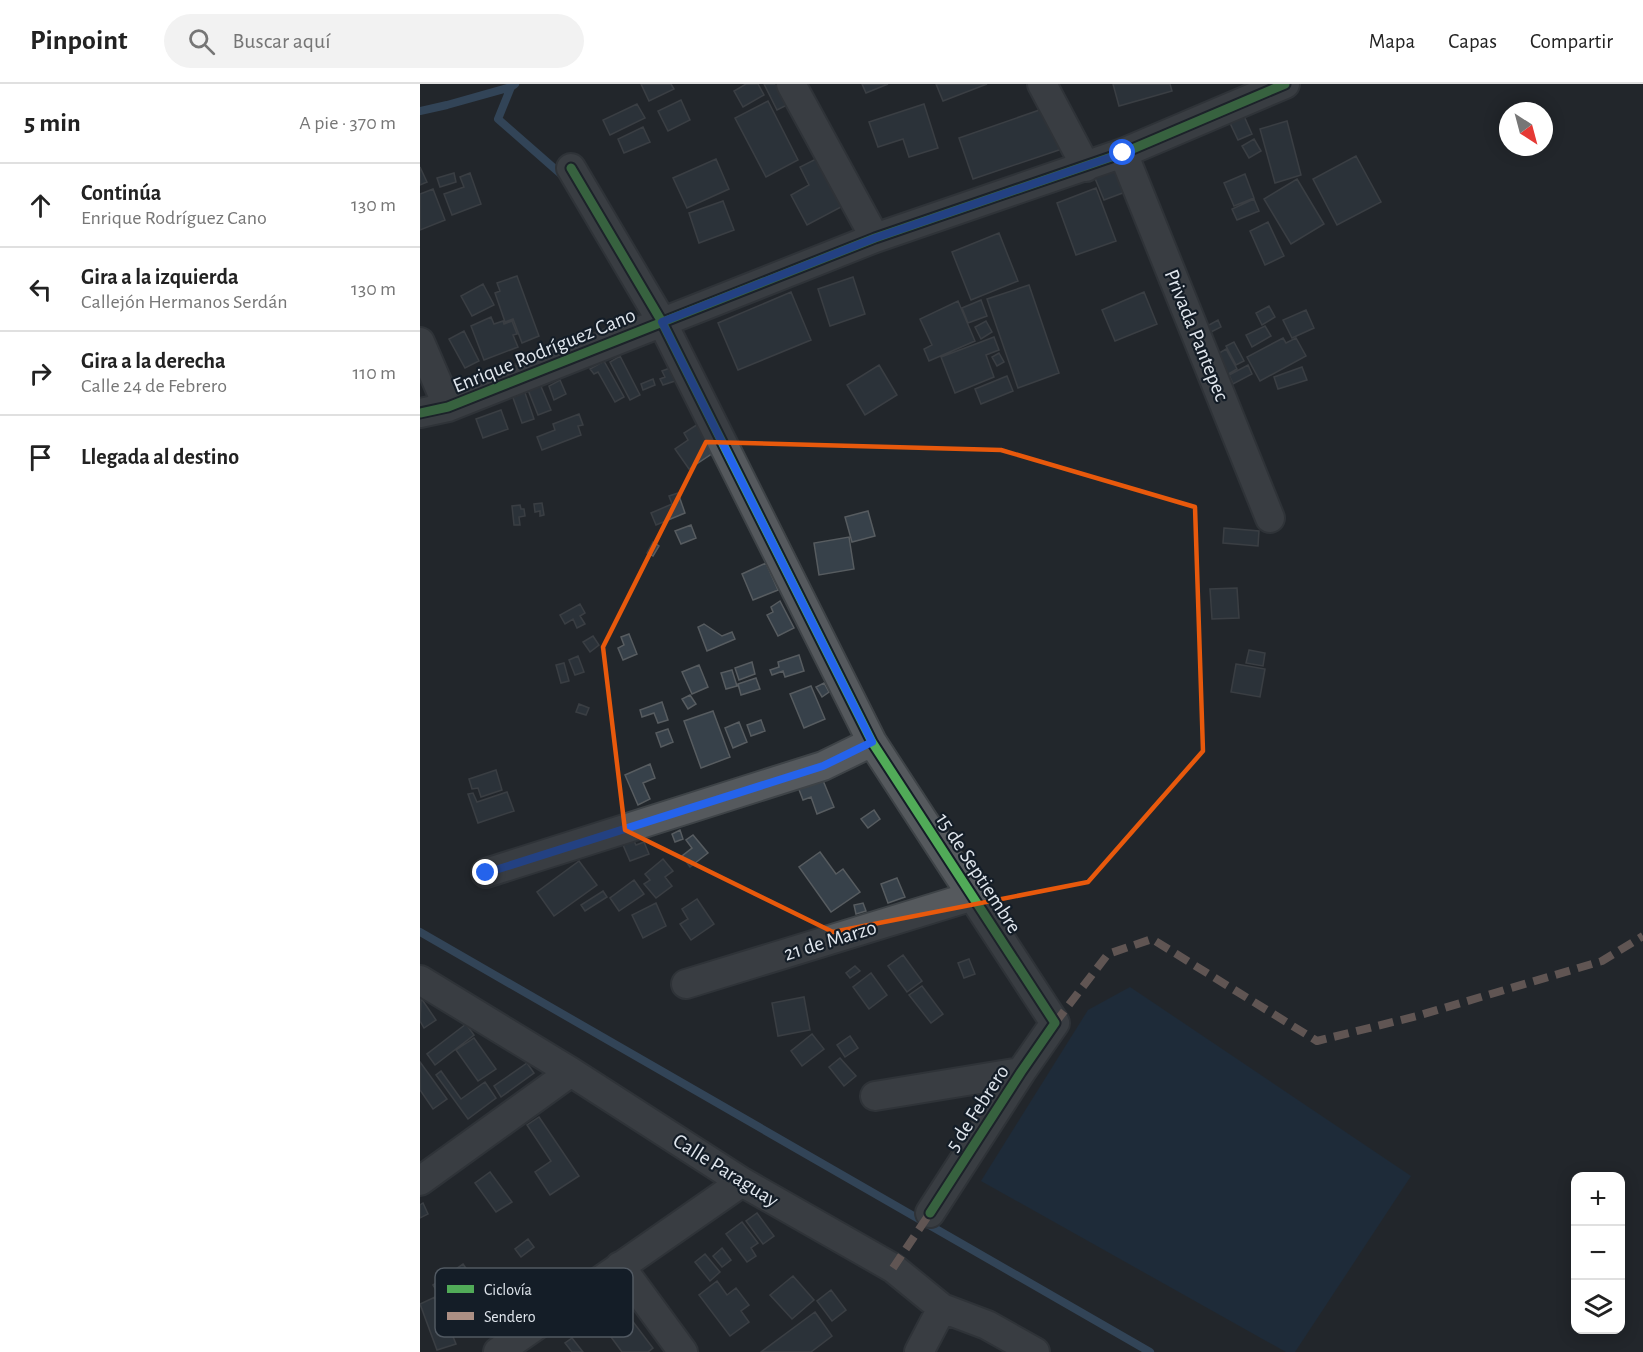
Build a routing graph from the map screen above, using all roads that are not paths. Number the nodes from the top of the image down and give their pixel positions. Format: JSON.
{"nodes":[{"id":1,"x":791,"y":84,"type":"edge"},
{"id":2,"x":1042,"y":84,"type":"edge"},
{"id":3,"x":1285,"y":84,"type":"edge"},
{"id":4,"x":1123,"y":153,"type":"junction"},
{"id":5,"x":1086,"y":167,"type":"junction"},
{"id":6,"x":571,"y":168,"type":"dead end"},
{"id":7,"x":875,"y":238,"type":"junction"},
{"id":8,"x":662,"y":322,"type":"junction"},
{"id":9,"x":420,"y":342,"type":"edge"},
{"id":10,"x":448,"y":407,"type":"junction"},
{"id":11,"x":420,"y":413,"type":"edge"},
{"id":12,"x":1270,"y":518,"type":"dead end"},
{"id":13,"x":872,"y":742,"type":"junction"},
{"id":14,"x":486,"y":873,"type":"dead end"},
{"id":15,"x":973,"y":896,"type":"junction"},
{"id":16,"x":420,"y":980,"type":"edge"},
{"id":17,"x":686,"y":984,"type":"dead end"},
{"id":18,"x":1055,"y":1023,"type":"joint"},
{"id":19,"x":571,"y":1072,"type":"junction"},
{"id":20,"x":1021,"y":1072,"type":"junction"},
{"id":21,"x":874,"y":1096,"type":"dead end"},
{"id":22,"x":420,"y":1181,"type":"edge"},
{"id":23,"x":742,"y":1182,"type":"junction"},
{"id":24,"x":930,"y":1213,"type":"dead end"},
{"id":25,"x":620,"y":1266,"type":"joint"},
{"id":26,"x":617,"y":1268,"type":"edge"},
{"id":27,"x":633,"y":1284,"type":"edge"},
{"id":28,"x":942,"y":1308,"type":"junction"},
{"id":29,"x":519,"y":1337,"type":"edge"},
{"id":30,"x":498,"y":1352,"type":"edge"},
{"id":31,"x":683,"y":1352,"type":"edge"},
{"id":32,"x":919,"y":1352,"type":"edge"},
{"id":33,"x":1035,"y":1352,"type":"edge"}],
"edges":[{"from":1,"to":7,"type":"street"},
{"from":2,"to":5,"type":"street"},
{"from":3,"to":4,"type":"street","name":"Enrique Rodríguez Cano"},
{"from":4,"to":5,"type":"street","name":"Enrique Rodríguez Cano"},
{"from":4,"to":12,"type":"street","name":"Privada Pantepec"},
{"from":5,"to":7,"type":"street","name":"Enrique Rodríguez Cano"},
{"from":6,"to":8,"type":"street","name":"15 de Septiembre"},
{"from":7,"to":8,"type":"street","name":"Enrique Rodríguez Cano"},
{"from":8,"to":10,"type":"street","name":"Enrique Rodríguez Cano"},
{"from":8,"to":13,"type":"street","name":"15 de Septiembre"},
{"from":9,"to":10,"type":"street"},
{"from":10,"to":11,"type":"street","name":"Enrique Rodríguez Cano"},
{"from":13,"to":14,"type":"street"},
{"from":13,"to":15,"type":"street","name":"15 de Septiembre"},
{"from":15,"to":17,"type":"street","name":"21 de Marzo"},
{"from":15,"to":18,"type":"street","name":"15 de Septiembre"},
{"from":16,"to":19,"type":"street","name":"Calle Paraguay"},
{"from":18,"to":20,"type":"street","name":"5 de Febrero"},
{"from":19,"to":22,"type":"street"},
{"from":19,"to":23,"type":"street","name":"Calle Paraguay"},
{"from":20,"to":21,"type":"street"},
{"from":20,"to":24,"type":"street","name":"5 de Febrero"},
{"from":23,"to":25,"type":"street"},
{"from":23,"to":28,"type":"street","name":"Calle Paraguay"},
{"from":25,"to":26,"type":"street"},
{"from":27,"to":31,"type":"street"},
{"from":28,"to":32,"type":"street"},
{"from":28,"to":33,"type":"street","name":"Calle Paraguay"},
{"from":29,"to":30,"type":"street"}]}
